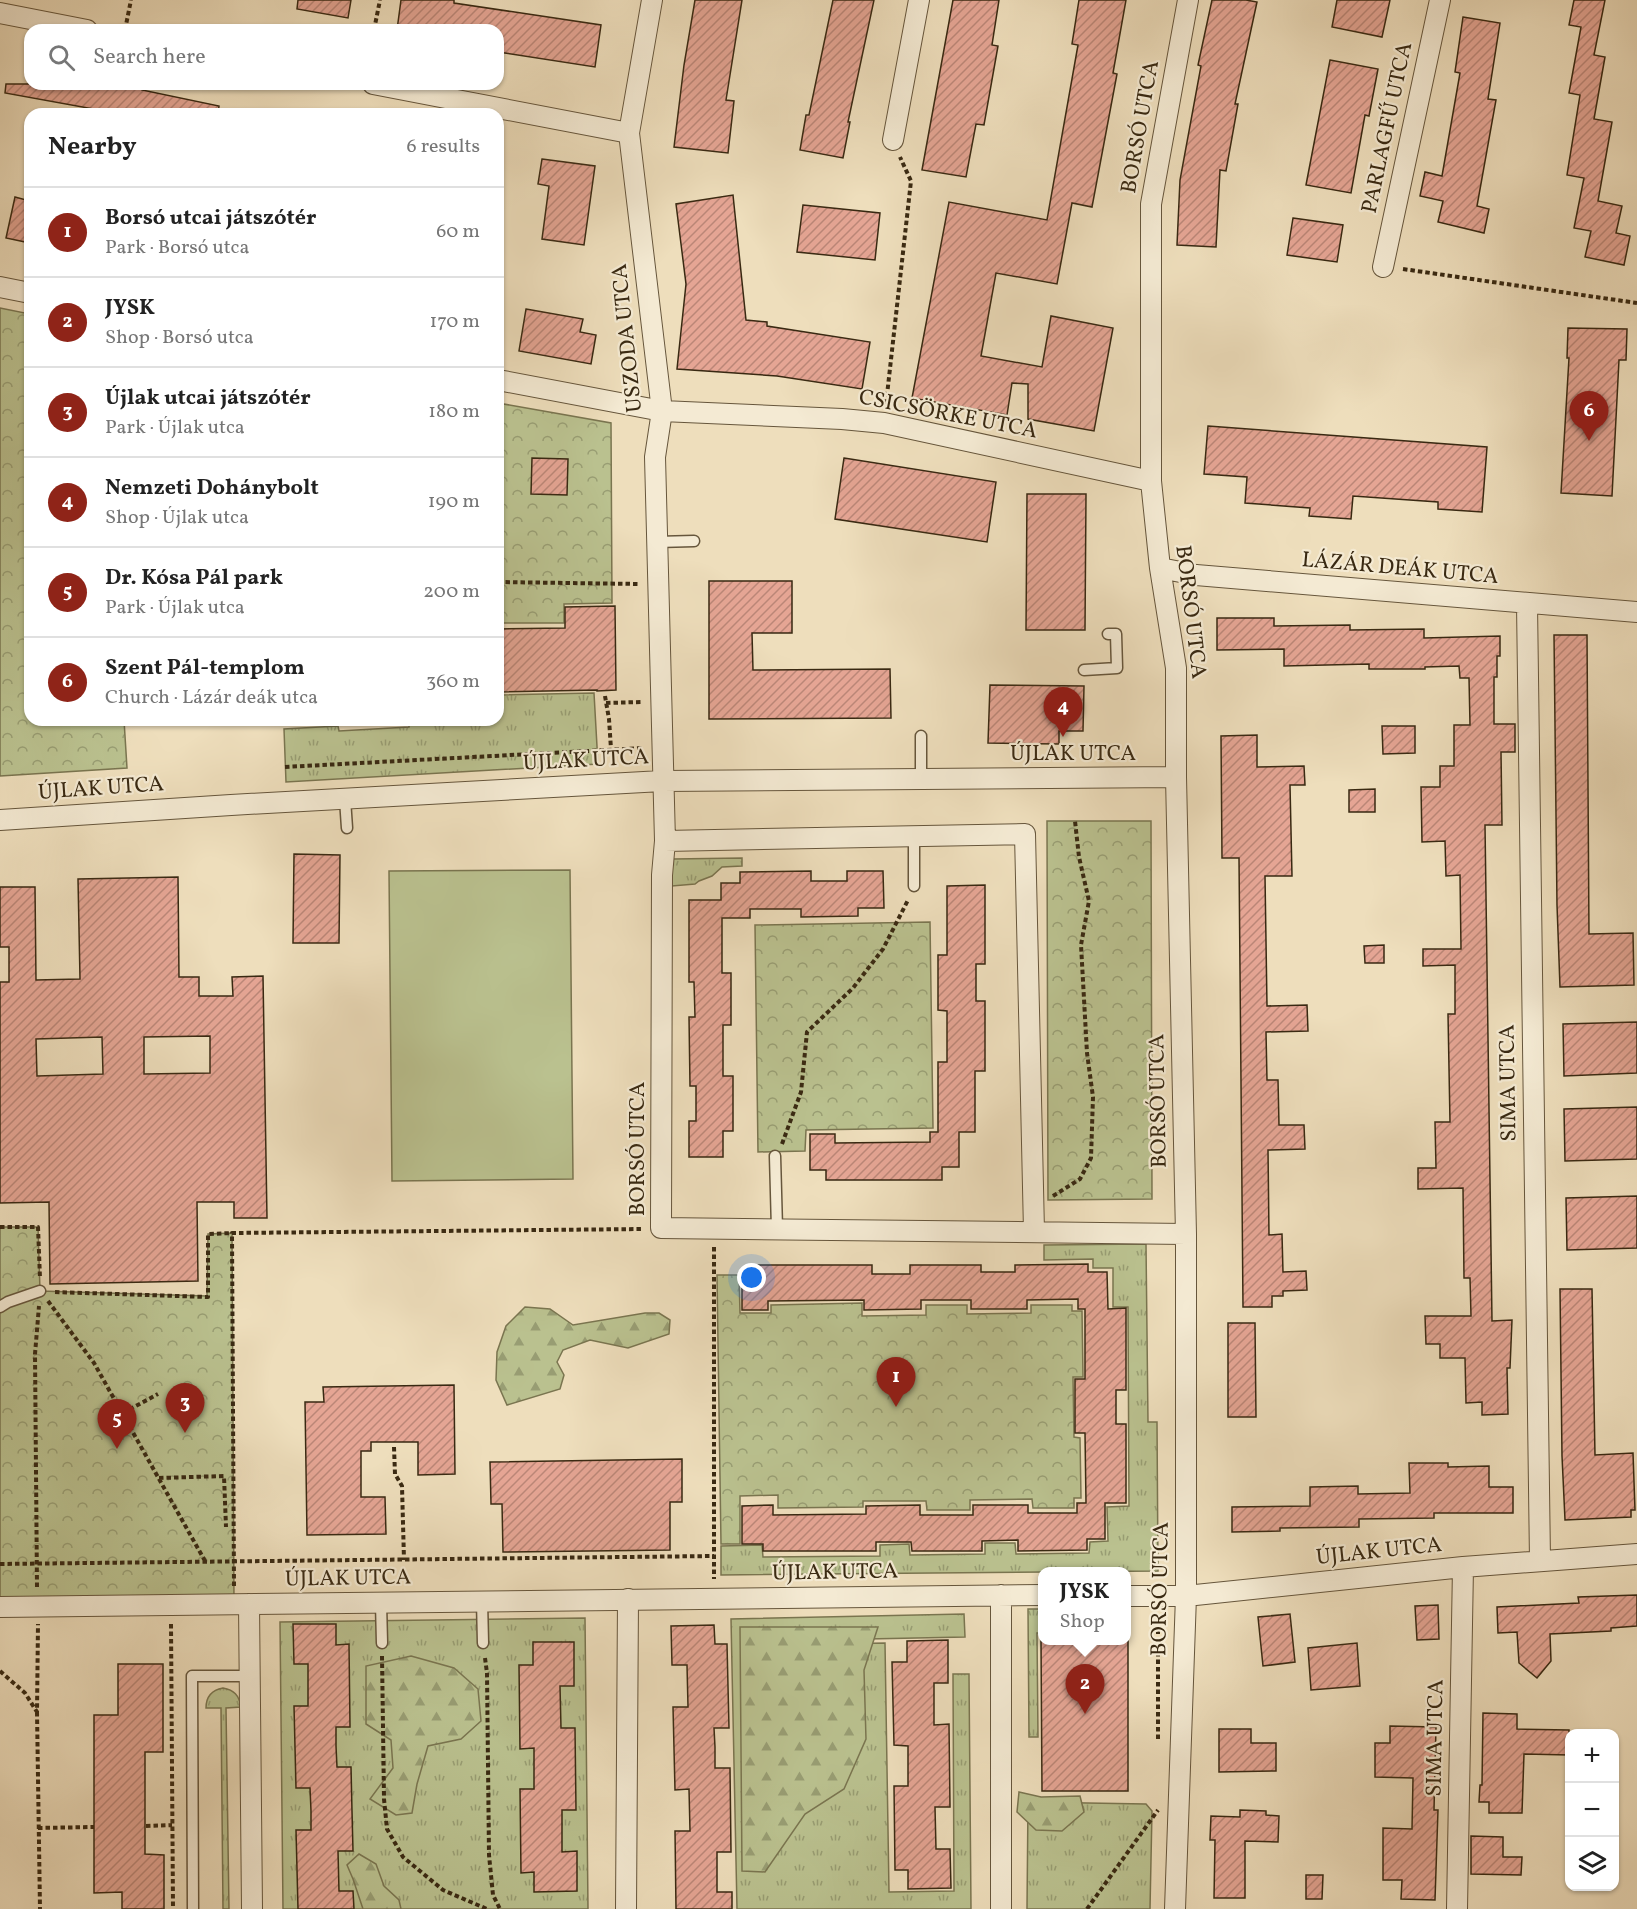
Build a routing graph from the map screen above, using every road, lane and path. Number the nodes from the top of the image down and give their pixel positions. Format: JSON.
{"nodes":[{"id":1,"x":131,"y":0,"type":"edge"},
{"id":2,"x":380,"y":0,"type":"edge"},
{"id":3,"x":652,"y":0,"type":"edge"},
{"id":4,"x":919,"y":0,"type":"edge"},
{"id":5,"x":1188,"y":0,"type":"edge"},
{"id":6,"x":1440,"y":0,"type":"edge"},
{"id":7,"x":0,"y":14,"type":"edge"},
{"id":8,"x":54,"y":24,"type":"edge"},
{"id":9,"x":126,"y":24,"type":"edge"},
{"id":10,"x":375,"y":24,"type":"edge"},
{"id":11,"x":404,"y":90,"type":"edge"},
{"id":12,"x":498,"y":108,"type":"edge"},
{"id":13,"x":504,"y":109,"type":"edge"},
{"id":14,"x":629,"y":133,"type":"junction"},
{"id":15,"x":893,"y":140,"type":"joint"},
{"id":16,"x":1383,"y":267,"type":"joint"},
{"id":17,"x":0,"y":287,"type":"edge"},
{"id":18,"x":24,"y":291,"type":"edge"},
{"id":19,"x":1637,"y":303,"type":"edge"},
{"id":20,"x":504,"y":381,"type":"edge"},
{"id":21,"x":662,"y":411,"type":"junction"},
{"id":22,"x":884,"y":423,"type":"junction"},
{"id":23,"x":1151,"y":481,"type":"junction"},
{"id":24,"x":694,"y":541,"type":"dead end"},
{"id":25,"x":657,"y":542,"type":"junction"},
{"id":26,"x":1160,"y":568,"type":"junction"},
{"id":27,"x":504,"y":582,"type":"edge"},
{"id":28,"x":658,"y":584,"type":"junction"},
{"id":29,"x":1527,"y":604,"type":"junction"},
{"id":30,"x":1637,"y":612,"type":"edge"},
{"id":31,"x":1108,"y":634,"type":"dead end"},
{"id":32,"x":1084,"y":670,"type":"dead end"},
{"id":33,"x":605,"y":696,"type":"dead end"},
{"id":34,"x":660,"y":702,"type":"junction"},
{"id":35,"x":606,"y":703,"type":"junction"},
{"id":36,"x":921,"y":736,"type":"dead end"},
{"id":37,"x":661,"y":747,"type":"junction"},
{"id":38,"x":611,"y":749,"type":"junction"},
{"id":39,"x":285,"y":767,"type":"dead end"},
{"id":40,"x":1176,"y":777,"type":"junction"},
{"id":41,"x":921,"y":779,"type":"junction"},
{"id":42,"x":662,"y":781,"type":"junction"},
{"id":43,"x":345,"y":799,"type":"junction"},
{"id":44,"x":0,"y":820,"type":"edge"},
{"id":45,"x":1075,"y":821,"type":"dead end"},
{"id":46,"x":347,"y":828,"type":"dead end"},
{"id":47,"x":914,"y":836,"type":"junction"},
{"id":48,"x":665,"y":841,"type":"junction"},
{"id":49,"x":914,"y":886,"type":"joint"},
{"id":50,"x":775,"y":1156,"type":"joint"},
{"id":51,"x":1048,"y":1200,"type":"dead end"},
{"id":52,"x":0,"y":1227,"type":"edge"},
{"id":53,"x":662,"y":1228,"type":"junction"},
{"id":54,"x":714,"y":1229,"type":"junction"},
{"id":55,"x":777,"y":1229,"type":"junction"},
{"id":56,"x":1034,"y":1231,"type":"junction"},
{"id":57,"x":232,"y":1233,"type":"junction"},
{"id":58,"x":1186,"y":1234,"type":"junction"},
{"id":59,"x":40,"y":1291,"type":"junction"},
{"id":60,"x":0,"y":1307,"type":"edge"},
{"id":61,"x":158,"y":1394,"type":"dead end"},
{"id":62,"x":123,"y":1413,"type":"junction"},
{"id":63,"x":394,"y":1447,"type":"dead end"},
{"id":64,"x":158,"y":1478,"type":"junction"},
{"id":65,"x":225,"y":1506,"type":"junction"},
{"id":66,"x":234,"y":1506,"type":"junction"},
{"id":67,"x":226,"y":1527,"type":"dead end"},
{"id":68,"x":1637,"y":1554,"type":"edge"},
{"id":69,"x":714,"y":1556,"type":"junction"},
{"id":70,"x":404,"y":1560,"type":"junction"},
{"id":71,"x":1540,"y":1561,"type":"junction"},
{"id":72,"x":206,"y":1562,"type":"junction"},
{"id":73,"x":234,"y":1562,"type":"junction"},
{"id":74,"x":0,"y":1564,"type":"edge"},
{"id":75,"x":37,"y":1564,"type":"junction"},
{"id":76,"x":1463,"y":1567,"type":"junction"},
{"id":77,"x":1001,"y":1595,"type":"junction"},
{"id":78,"x":1038,"y":1595,"type":"edge"},
{"id":79,"x":1131,"y":1596,"type":"edge"},
{"id":80,"x":1186,"y":1596,"type":"junction"},
{"id":81,"x":714,"y":1598,"type":"junction"},
{"id":82,"x":628,"y":1599,"type":"junction"},
{"id":83,"x":482,"y":1601,"type":"junction"},
{"id":84,"x":381,"y":1603,"type":"junction"},
{"id":85,"x":242,"y":1604,"type":"junction"},
{"id":86,"x":171,"y":1606,"type":"junction"},
{"id":87,"x":0,"y":1607,"type":"edge"},
{"id":88,"x":38,"y":1607,"type":"junction"},
{"id":89,"x":382,"y":1643,"type":"joint"},
{"id":90,"x":483,"y":1643,"type":"joint"},
{"id":91,"x":0,"y":1671,"type":"edge"},
{"id":92,"x":249,"y":1676,"type":"junction"},
{"id":93,"x":36,"y":1712,"type":"junction"},
{"id":94,"x":1164,"y":1802,"type":"dead end"},
{"id":95,"x":172,"y":1825,"type":"junction"},
{"id":96,"x":146,"y":1826,"type":"dead end"},
{"id":97,"x":94,"y":1827,"type":"dead end"},
{"id":98,"x":39,"y":1828,"type":"junction"},
{"id":99,"x":40,"y":1909,"type":"edge"},
{"id":100,"x":172,"y":1909,"type":"edge"},
{"id":101,"x":193,"y":1909,"type":"edge"},
{"id":102,"x":252,"y":1909,"type":"edge"},
{"id":103,"x":487,"y":1909,"type":"edge"},
{"id":104,"x":500,"y":1909,"type":"edge"},
{"id":105,"x":626,"y":1909,"type":"edge"},
{"id":106,"x":1001,"y":1909,"type":"edge"},
{"id":107,"x":1087,"y":1909,"type":"edge"},
{"id":108,"x":1175,"y":1909,"type":"edge"},
{"id":109,"x":1457,"y":1909,"type":"edge"}],
"edges":[{"from":1,"to":9,"type":"path"},
{"from":2,"to":10,"type":"path"},
{"from":3,"to":14,"type":"street","name":"USZODA UTCA"},
{"from":4,"to":15,"type":"street"},
{"from":5,"to":23,"type":"street","name":"BORSÓ UTCA"},
{"from":6,"to":16,"type":"street","name":"PARLAGFŰ UTCA"},
{"from":7,"to":8,"type":"street"},
{"from":11,"to":12,"type":"street"},
{"from":13,"to":14,"type":"street"},
{"from":14,"to":21,"type":"street","name":"USZODA UTCA"},
{"from":15,"to":22,"type":"path"},
{"from":16,"to":19,"type":"path"},
{"from":17,"to":18,"type":"street"},
{"from":20,"to":21,"type":"street","name":"CSICSÖRKE UTCA"},
{"from":21,"to":22,"type":"street","name":"CSICSÖRKE UTCA"},
{"from":21,"to":25,"type":"street","name":"USZODA UTCA"},
{"from":22,"to":23,"type":"street","name":"CSICSÖRKE UTCA"},
{"from":23,"to":26,"type":"street","name":"BORSÓ UTCA"},
{"from":24,"to":25,"type":"lane"},
{"from":25,"to":28,"type":"street","name":"USZODA UTCA"},
{"from":26,"to":29,"type":"street","name":"LÁZÁR DEÁK UTCA"},
{"from":26,"to":40,"type":"street","name":"BORSÓ UTCA"},
{"from":27,"to":28,"type":"path"},
{"from":28,"to":34,"type":"street","name":"USZODA UTCA"},
{"from":29,"to":30,"type":"street","name":"LÁZÁR DEÁK UTCA"},
{"from":29,"to":71,"type":"street","name":"SIMA UTCA"},
{"from":31,"to":32,"type":"lane"},
{"from":33,"to":35,"type":"path"},
{"from":34,"to":35,"type":"path"},
{"from":34,"to":37,"type":"street","name":"USZODA UTCA"},
{"from":35,"to":38,"type":"path"},
{"from":36,"to":41,"type":"lane"},
{"from":37,"to":38,"type":"path"},
{"from":37,"to":42,"type":"street","name":"USZODA UTCA"},
{"from":38,"to":39,"type":"path"},
{"from":40,"to":41,"type":"street","name":"ÚJLAK UTCA"},
{"from":40,"to":58,"type":"street","name":"BORSÓ UTCA"},
{"from":41,"to":42,"type":"street","name":"ÚJLAK UTCA"},
{"from":42,"to":43,"type":"street","name":"ÚJLAK UTCA"},
{"from":42,"to":48,"type":"street","name":"BORSÓ UTCA"},
{"from":43,"to":44,"type":"street","name":"ÚJLAK UTCA"},
{"from":43,"to":46,"type":"lane"},
{"from":45,"to":51,"type":"path"},
{"from":47,"to":48,"type":"street"},
{"from":47,"to":49,"type":"lane"},
{"from":47,"to":56,"type":"street"},
{"from":48,"to":53,"type":"street","name":"BORSÓ UTCA"},
{"from":49,"to":50,"type":"path"},
{"from":50,"to":55,"type":"lane"},
{"from":52,"to":59,"type":"path"},
{"from":53,"to":54,"type":"street","name":"BORSÓ UTCA"},
{"from":53,"to":57,"type":"path"},
{"from":54,"to":55,"type":"street","name":"BORSÓ UTCA"},
{"from":54,"to":69,"type":"path"},
{"from":55,"to":56,"type":"street","name":"BORSÓ UTCA"},
{"from":56,"to":58,"type":"street","name":"BORSÓ UTCA"},
{"from":57,"to":59,"type":"path"},
{"from":57,"to":66,"type":"path"},
{"from":58,"to":80,"type":"street","name":"BORSÓ UTCA"},
{"from":59,"to":60,"type":"lane"},
{"from":59,"to":62,"type":"path"},
{"from":59,"to":75,"type":"path"},
{"from":61,"to":62,"type":"path"},
{"from":62,"to":64,"type":"path"},
{"from":63,"to":70,"type":"path"},
{"from":64,"to":65,"type":"path"},
{"from":64,"to":72,"type":"path"},
{"from":65,"to":66,"type":"path"},
{"from":65,"to":67,"type":"path"},
{"from":66,"to":73,"type":"path"},
{"from":68,"to":71,"type":"street","name":"ÚJLAK UTCA"},
{"from":69,"to":70,"type":"path"},
{"from":69,"to":81,"type":"path"},
{"from":70,"to":73,"type":"path"},
{"from":71,"to":76,"type":"street","name":"ÚJLAK UTCA"},
{"from":72,"to":73,"type":"path"},
{"from":72,"to":75,"type":"path"},
{"from":73,"to":85,"type":"path"},
{"from":74,"to":75,"type":"path"},
{"from":75,"to":88,"type":"path"},
{"from":76,"to":80,"type":"street","name":"ÚJLAK UTCA"},
{"from":76,"to":109,"type":"street","name":"SIMA UTCA"},
{"from":77,"to":78,"type":"street","name":"ÚJLAK UTCA"},
{"from":77,"to":81,"type":"street","name":"ÚJLAK UTCA"},
{"from":77,"to":106,"type":"street"},
{"from":79,"to":80,"type":"street","name":"ÚJLAK UTCA"},
{"from":80,"to":108,"type":"street","name":"BORSÓ UTCA"},
{"from":81,"to":82,"type":"street","name":"ÚJLAK UTCA"},
{"from":82,"to":83,"type":"street","name":"ÚJLAK UTCA"},
{"from":82,"to":105,"type":"street"},
{"from":83,"to":84,"type":"street","name":"ÚJLAK UTCA"},
{"from":83,"to":90,"type":"lane"},
{"from":84,"to":85,"type":"street","name":"ÚJLAK UTCA"},
{"from":84,"to":89,"type":"lane"},
{"from":85,"to":86,"type":"street","name":"ÚJLAK UTCA"},
{"from":85,"to":92,"type":"street"},
{"from":86,"to":88,"type":"street","name":"ÚJLAK UTCA"},
{"from":86,"to":95,"type":"path"},
{"from":87,"to":88,"type":"street","name":"ÚJLAK UTCA"},
{"from":88,"to":93,"type":"path"},
{"from":89,"to":103,"type":"path"},
{"from":90,"to":104,"type":"path"},
{"from":91,"to":93,"type":"path"},
{"from":92,"to":101,"type":"lane"},
{"from":92,"to":102,"type":"street"},
{"from":93,"to":98,"type":"path"},
{"from":94,"to":107,"type":"path"},
{"from":95,"to":96,"type":"path"},
{"from":95,"to":100,"type":"path"},
{"from":97,"to":98,"type":"path"},
{"from":98,"to":99,"type":"path"}]}
